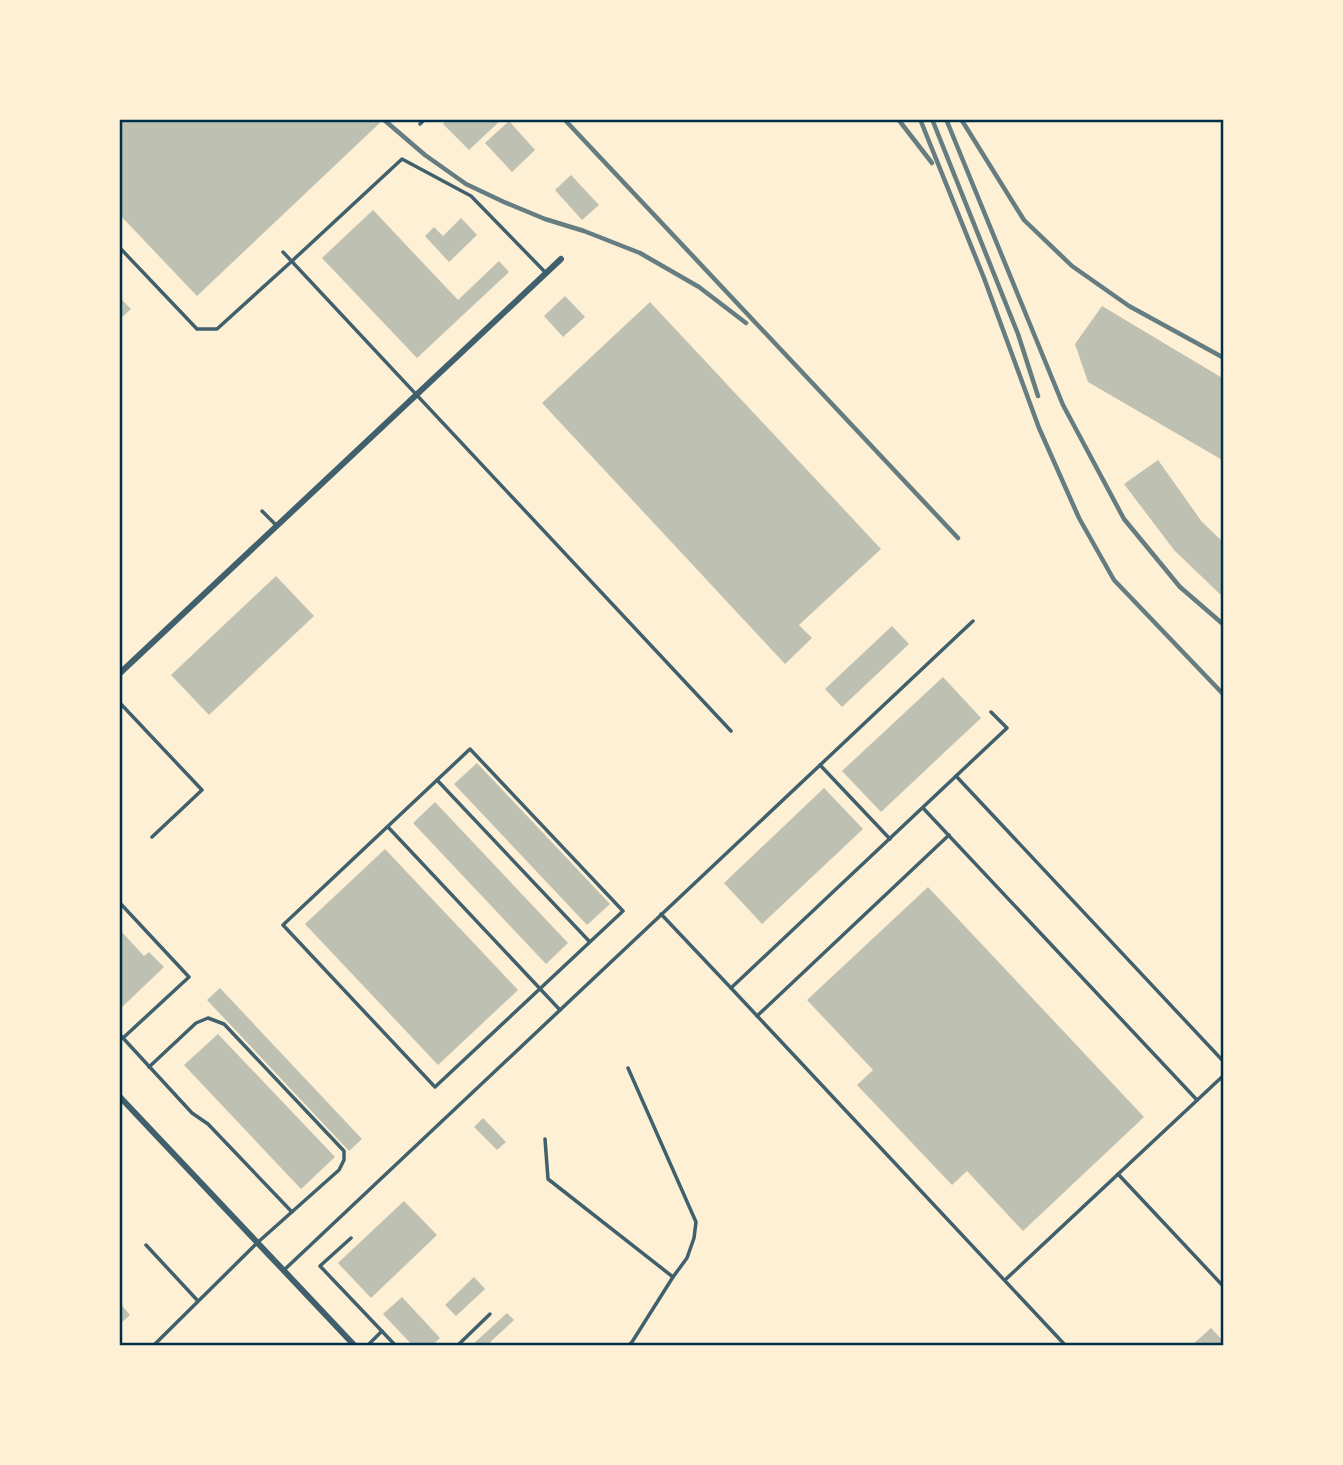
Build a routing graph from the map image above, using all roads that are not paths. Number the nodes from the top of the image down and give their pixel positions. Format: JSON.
{"nodes":[{"id":1,"x":425,"y":119,"type":"edge"},
{"id":2,"x":420,"y":124,"type":"dead end"},
{"id":3,"x":119,"y":247,"type":"edge"},
{"id":4,"x":283,"y":252,"type":"dead end"},
{"id":5,"x":561,"y":259,"type":"dead end"},
{"id":6,"x":292,"y":261,"type":"junction"},
{"id":7,"x":546,"y":273,"type":"junction"},
{"id":8,"x":416,"y":396,"type":"junction"},
{"id":9,"x":262,"y":511,"type":"dead end"},
{"id":10,"x":277,"y":526,"type":"junction"},
{"id":11,"x":973,"y":621,"type":"dead end"},
{"id":12,"x":119,"y":674,"type":"edge"},
{"id":13,"x":119,"y":702,"type":"edge"},
{"id":14,"x":991,"y":712,"type":"dead end"},
{"id":15,"x":731,"y":730,"type":"dead end"},
{"id":16,"x":820,"y":765,"type":"junction"},
{"id":17,"x":956,"y":776,"type":"junction"},
{"id":18,"x":437,"y":780,"type":"junction"},
{"id":19,"x":923,"y":807,"type":"junction"},
{"id":20,"x":387,"y":827,"type":"junction"},
{"id":21,"x":949,"y":835,"type":"junction"},
{"id":22,"x":152,"y":837,"type":"dead end"},
{"id":23,"x":890,"y":839,"type":"junction"},
{"id":24,"x":119,"y":902,"type":"edge"},
{"id":25,"x":661,"y":914,"type":"junction"},
{"id":26,"x":590,"y":942,"type":"junction"},
{"id":27,"x":540,"y":988,"type":"junction"},
{"id":28,"x":731,"y":988,"type":"junction"},
{"id":29,"x":560,"y":1010,"type":"junction"},
{"id":30,"x":757,"y":1016,"type":"junction"},
{"id":31,"x":119,"y":1034,"type":"edge"},
{"id":32,"x":123,"y":1038,"type":"junction"},
{"id":33,"x":1224,"y":1062,"type":"edge"},
{"id":34,"x":149,"y":1067,"type":"junction"},
{"id":35,"x":628,"y":1069,"type":"dead end"},
{"id":36,"x":1224,"y":1075,"type":"edge"},
{"id":37,"x":119,"y":1096,"type":"edge"},
{"id":38,"x":1197,"y":1100,"type":"junction"},
{"id":39,"x":545,"y":1139,"type":"dead end"},
{"id":40,"x":1118,"y":1174,"type":"junction"},
{"id":41,"x":292,"y":1212,"type":"junction"},
{"id":42,"x":351,"y":1238,"type":"dead end"},
{"id":43,"x":257,"y":1243,"type":"junction"},
{"id":44,"x":146,"y":1245,"type":"dead end"},
{"id":45,"x":283,"y":1270,"type":"junction"},
{"id":46,"x":673,"y":1277,"type":"junction"},
{"id":47,"x":1005,"y":1280,"type":"junction"},
{"id":48,"x":1224,"y":1287,"type":"edge"},
{"id":49,"x":198,"y":1301,"type":"junction"},
{"id":50,"x":490,"y":1314,"type":"dead end"},
{"id":51,"x":382,"y":1331,"type":"junction"},
{"id":52,"x":153,"y":1346,"type":"edge"},
{"id":53,"x":355,"y":1346,"type":"edge"},
{"id":54,"x":367,"y":1346,"type":"edge"},
{"id":55,"x":396,"y":1346,"type":"edge"},
{"id":56,"x":457,"y":1346,"type":"edge"},
{"id":57,"x":628,"y":1346,"type":"edge"},
{"id":58,"x":1066,"y":1346,"type":"edge"}],
"edges":[{"from":1,"to":2,"type":"lane"},
{"from":3,"to":6,"type":"lane"},
{"from":4,"to":6,"type":"lane"},
{"from":5,"to":7,"type":"street"},
{"from":6,"to":7,"type":"lane"},
{"from":6,"to":8,"type":"lane"},
{"from":7,"to":8,"type":"street"},
{"from":8,"to":10,"type":"street"},
{"from":8,"to":15,"type":"lane"},
{"from":9,"to":10,"type":"lane"},
{"from":10,"to":12,"type":"street"},
{"from":11,"to":16,"type":"lane"},
{"from":13,"to":22,"type":"lane"},
{"from":14,"to":17,"type":"lane"},
{"from":16,"to":23,"type":"lane"},
{"from":16,"to":25,"type":"lane"},
{"from":17,"to":19,"type":"lane"},
{"from":17,"to":33,"type":"lane"},
{"from":18,"to":20,"type":"lane"},
{"from":18,"to":26,"type":"lane"},
{"from":18,"to":26,"type":"lane"},
{"from":19,"to":21,"type":"lane"},
{"from":19,"to":23,"type":"lane"},
{"from":20,"to":27,"type":"lane"},
{"from":20,"to":27,"type":"lane"},
{"from":21,"to":30,"type":"lane"},
{"from":21,"to":38,"type":"lane"},
{"from":23,"to":28,"type":"lane"},
{"from":24,"to":32,"type":"lane"},
{"from":25,"to":28,"type":"lane"},
{"from":25,"to":29,"type":"lane"},
{"from":26,"to":27,"type":"lane"},
{"from":27,"to":29,"type":"lane"},
{"from":28,"to":30,"type":"lane"},
{"from":29,"to":45,"type":"lane"},
{"from":30,"to":47,"type":"lane"},
{"from":31,"to":32,"type":"lane"},
{"from":32,"to":34,"type":"lane"},
{"from":34,"to":41,"type":"lane"},
{"from":34,"to":41,"type":"lane"},
{"from":35,"to":46,"type":"lane"},
{"from":36,"to":38,"type":"lane"},
{"from":37,"to":43,"type":"street"},
{"from":38,"to":40,"type":"lane"},
{"from":39,"to":46,"type":"lane"},
{"from":40,"to":47,"type":"lane"},
{"from":40,"to":48,"type":"lane"},
{"from":41,"to":43,"type":"lane"},
{"from":42,"to":51,"type":"lane"},
{"from":43,"to":45,"type":"street"},
{"from":43,"to":49,"type":"lane"},
{"from":44,"to":49,"type":"lane"},
{"from":45,"to":53,"type":"street"},
{"from":46,"to":57,"type":"lane"},
{"from":47,"to":58,"type":"lane"},
{"from":49,"to":52,"type":"lane"},
{"from":50,"to":56,"type":"lane"},
{"from":51,"to":54,"type":"lane"},
{"from":51,"to":55,"type":"lane"}]}
